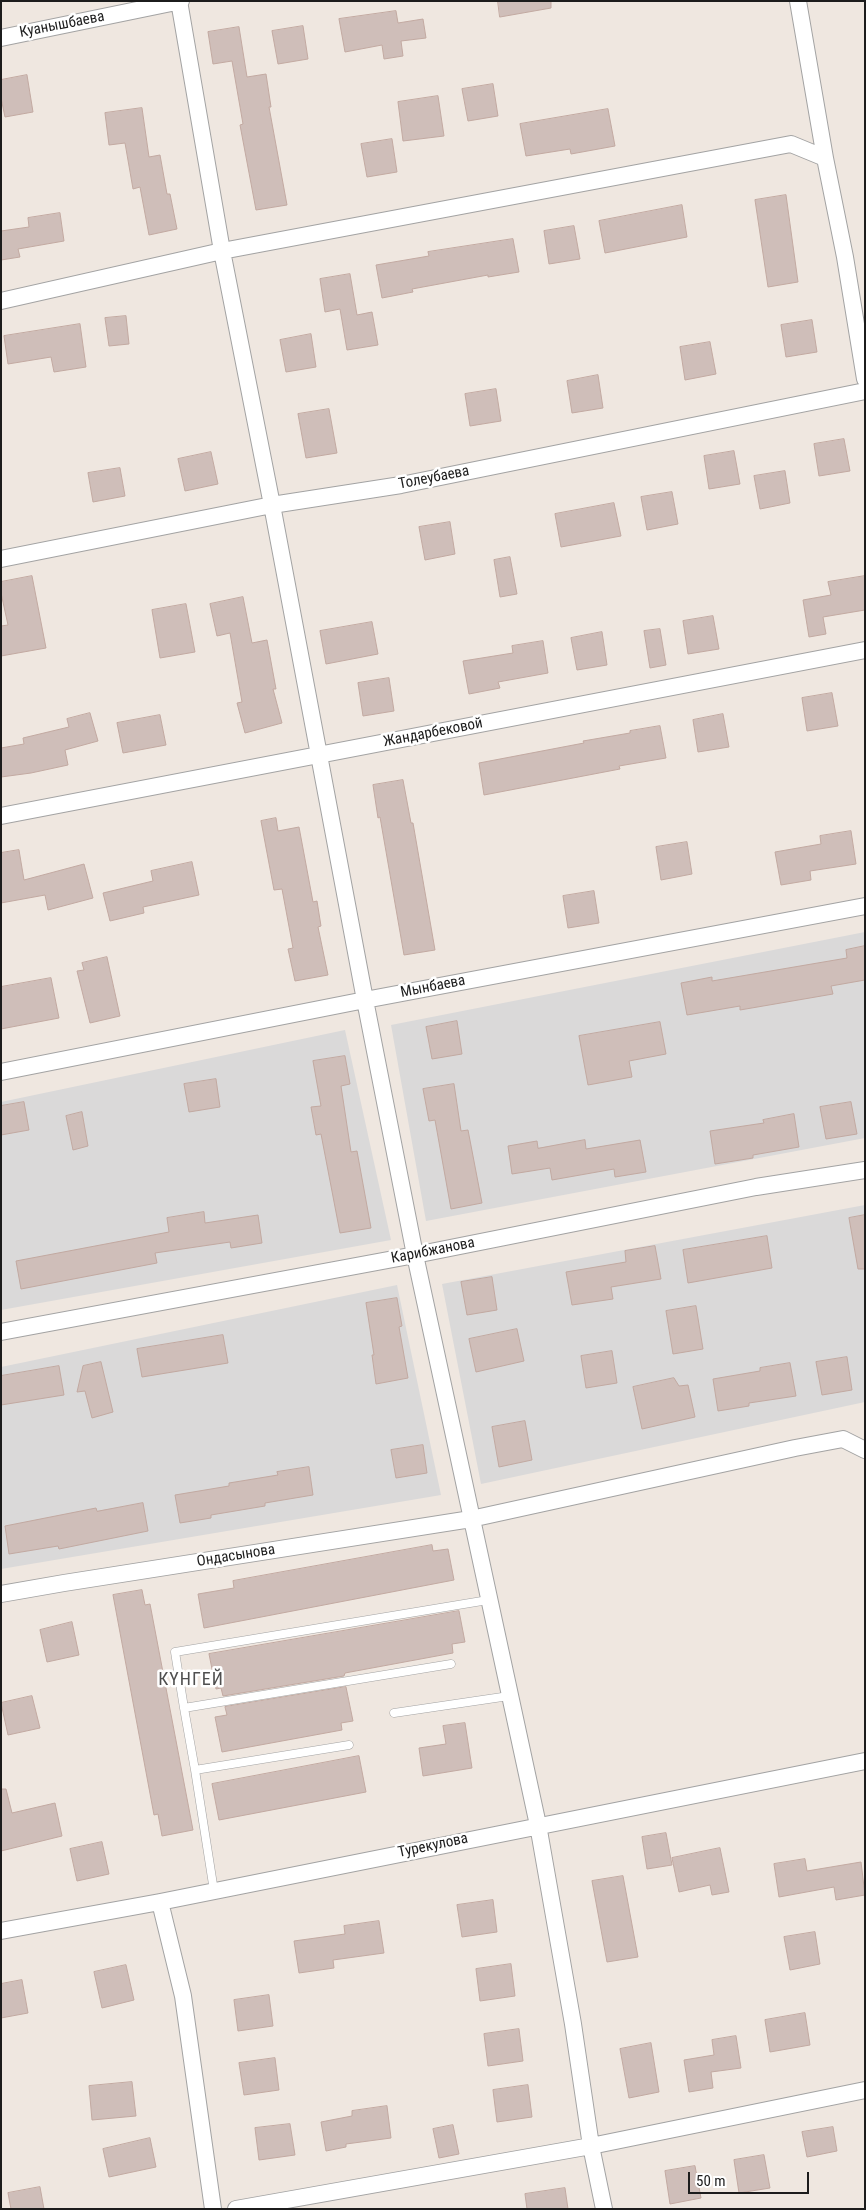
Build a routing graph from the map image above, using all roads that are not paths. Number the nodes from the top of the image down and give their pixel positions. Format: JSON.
{"nodes":[{"id":1,"x":180,"y":1,"type":"edge"},
{"id":2,"x":798,"y":1,"type":"edge"},
{"id":3,"x":1,"y":38,"type":"edge"},
{"id":4,"x":825,"y":158,"type":"junction"},
{"id":5,"x":222,"y":251,"type":"junction"},
{"id":6,"x":1,"y":301,"type":"edge"},
{"id":7,"x":865,"y":379,"type":"edge"},
{"id":8,"x":865,"y":391,"type":"edge"},
{"id":9,"x":272,"y":505,"type":"junction"},
{"id":10,"x":1,"y":559,"type":"edge"},
{"id":11,"x":865,"y":650,"type":"edge"},
{"id":12,"x":318,"y":755,"type":"junction"},
{"id":13,"x":1,"y":816,"type":"edge"},
{"id":14,"x":865,"y":906,"type":"edge"},
{"id":15,"x":364,"y":1000,"type":"junction"},
{"id":16,"x":1,"y":1072,"type":"edge"},
{"id":17,"x":865,"y":1170,"type":"edge"},
{"id":18,"x":415,"y":1255,"type":"junction"},
{"id":19,"x":1,"y":1332,"type":"edge"},
{"id":20,"x":865,"y":1450,"type":"edge"},
{"id":21,"x":470,"y":1520,"type":"junction"},
{"id":22,"x":1,"y":1594,"type":"edge"},
{"id":23,"x":488,"y":1600,"type":"junction"},
{"id":24,"x":450,"y":1664,"type":"dead end"},
{"id":25,"x":509,"y":1696,"type":"junction"},
{"id":26,"x":184,"y":1708,"type":"junction"},
{"id":27,"x":394,"y":1713,"type":"dead end"},
{"id":28,"x":349,"y":1745,"type":"dead end"},
{"id":29,"x":865,"y":1761,"type":"edge"},
{"id":30,"x":195,"y":1770,"type":"junction"},
{"id":31,"x":538,"y":1825,"type":"junction"},
{"id":32,"x":214,"y":1891,"type":"junction"},
{"id":33,"x":160,"y":1902,"type":"junction"},
{"id":34,"x":1,"y":1932,"type":"edge"},
{"id":35,"x":865,"y":2090,"type":"edge"},
{"id":36,"x":592,"y":2146,"type":"junction"},
{"id":37,"x":213,"y":2209,"type":"edge"},
{"id":38,"x":236,"y":2209,"type":"edge"},
{"id":39,"x":604,"y":2209,"type":"edge"}],
"edges":[{"from":1,"to":3,"type":"street","name":"Куанышбаева"},
{"from":1,"to":5,"type":"street"},
{"from":2,"to":4,"type":"street"},
{"from":4,"to":5,"type":"street"},
{"from":4,"to":7,"type":"street"},
{"from":5,"to":6,"type":"street"},
{"from":5,"to":9,"type":"street"},
{"from":8,"to":9,"type":"street","name":"Толеубаева"},
{"from":9,"to":10,"type":"street","name":"Толеубаева"},
{"from":9,"to":12,"type":"street"},
{"from":11,"to":12,"type":"street","name":"Жандарбековой"},
{"from":12,"to":13,"type":"street","name":"Жандарбековой"},
{"from":12,"to":15,"type":"street"},
{"from":14,"to":15,"type":"street","name":"Мынбаева"},
{"from":15,"to":16,"type":"street","name":"Мынбаева"},
{"from":15,"to":18,"type":"street"},
{"from":17,"to":18,"type":"street","name":"Карибжанова"},
{"from":18,"to":19,"type":"street","name":"Карибжанова"},
{"from":18,"to":21,"type":"street"},
{"from":20,"to":21,"type":"street","name":"Ондасынова"},
{"from":21,"to":22,"type":"street","name":"Ондасынова"},
{"from":21,"to":23,"type":"street"},
{"from":23,"to":25,"type":"street"},
{"from":23,"to":26,"type":"lane"},
{"from":24,"to":26,"type":"lane"},
{"from":25,"to":27,"type":"lane"},
{"from":25,"to":31,"type":"street"},
{"from":26,"to":30,"type":"lane"},
{"from":28,"to":30,"type":"lane"},
{"from":29,"to":31,"type":"street","name":"Турекулова"},
{"from":30,"to":32,"type":"lane"},
{"from":31,"to":32,"type":"street","name":"Турекулова"},
{"from":31,"to":36,"type":"street"},
{"from":32,"to":33,"type":"street","name":"Турекулова"},
{"from":33,"to":34,"type":"street","name":"Турекулова"},
{"from":33,"to":37,"type":"street"},
{"from":35,"to":36,"type":"street"},
{"from":36,"to":38,"type":"street"},
{"from":36,"to":39,"type":"street"}]}
